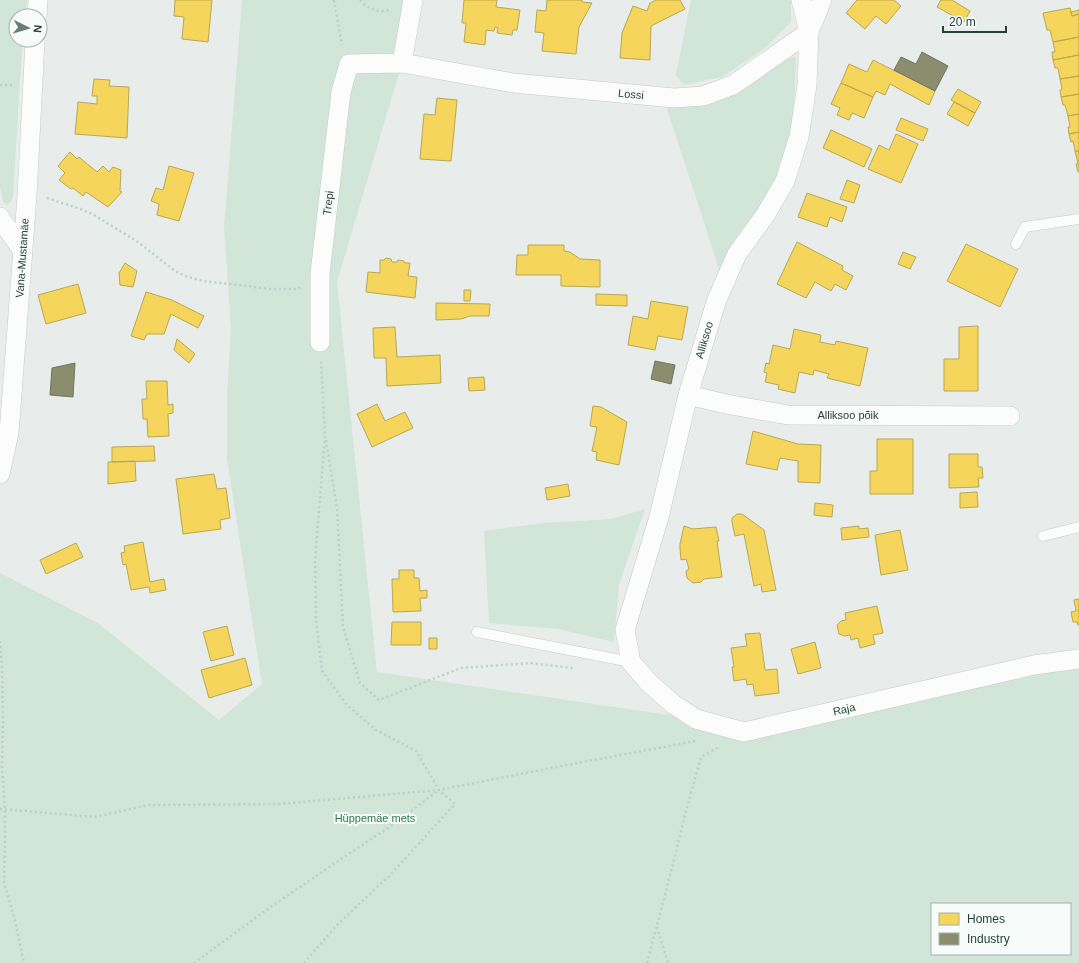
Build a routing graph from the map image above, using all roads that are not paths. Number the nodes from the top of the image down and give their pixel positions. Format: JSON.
{"nodes":[{"id":1,"x":413,"y":0,"type":"edge"},
{"id":2,"x":801,"y":0,"type":"edge"},
{"id":3,"x":822,"y":0,"type":"edge"},
{"id":4,"x":809,"y":32,"type":"junction"},
{"id":5,"x":35,"y":48,"type":"edge"},
{"id":6,"x":402,"y":63,"type":"junction"},
{"id":7,"x":0,"y":217,"type":"edge"},
{"id":8,"x":1079,"y":219,"type":"edge"},
{"id":9,"x":1016,"y":244,"type":"dead end"},
{"id":10,"x":23,"y":251,"type":"junction"},
{"id":11,"x":320,"y":342,"type":"road end"},
{"id":12,"x":688,"y":395,"type":"junction"},
{"id":13,"x":1010,"y":416,"type":"dead end"},
{"id":14,"x":0,"y":474,"type":"edge"},
{"id":15,"x":1079,"y":527,"type":"edge"},
{"id":16,"x":1043,"y":536,"type":"dead end"},
{"id":17,"x":477,"y":632,"type":"dead end"},
{"id":18,"x":1079,"y":659,"type":"edge"},
{"id":19,"x":631,"y":662,"type":"junction"}],
"edges":[{"from":1,"to":6,"type":"street"},
{"from":2,"to":4,"type":"street"},
{"from":3,"to":4,"type":"street"},
{"from":4,"to":6,"type":"street","name":"Lossi"},
{"from":4,"to":12,"type":"street","name":"Alliksoo"},
{"from":5,"to":10,"type":"street","name":"Vana-Mustamäe"},
{"from":6,"to":11,"type":"street","name":"Trepi"},
{"from":7,"to":10,"type":"street"},
{"from":8,"to":9,"type":"lane"},
{"from":10,"to":14,"type":"street","name":"Vana-Mustamäe"},
{"from":12,"to":13,"type":"street","name":"Alliksoo põik"},
{"from":12,"to":19,"type":"street","name":"Alliksoo"},
{"from":15,"to":16,"type":"lane"},
{"from":17,"to":19,"type":"lane"},
{"from":18,"to":19,"type":"street","name":"Raja"}]}
